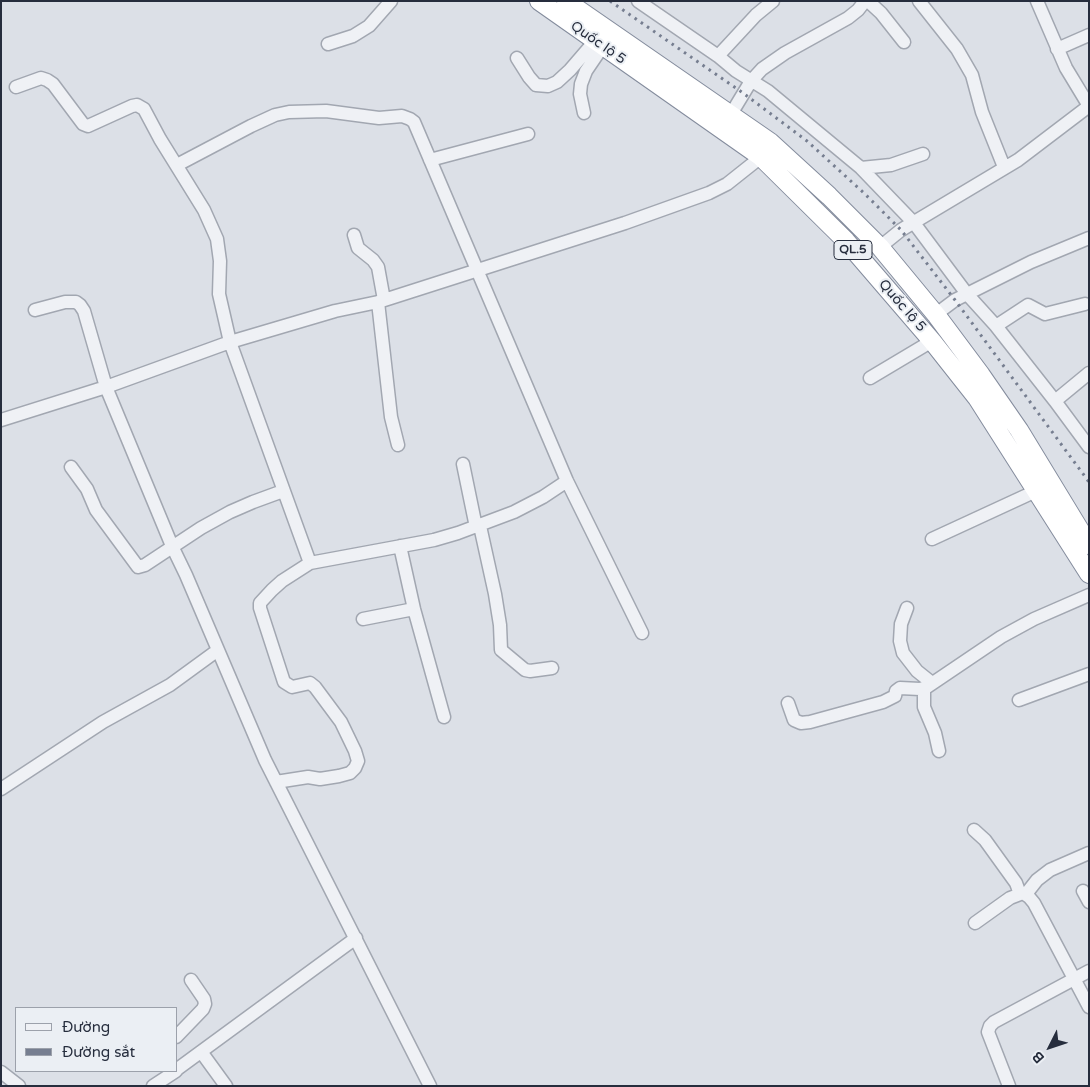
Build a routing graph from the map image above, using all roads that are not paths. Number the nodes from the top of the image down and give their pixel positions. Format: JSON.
{"nodes":[{"id":1,"x":391,"y":1,"type":"edge"},
{"id":2,"x":539,"y":1,"type":"edge"},
{"id":3,"x":566,"y":1,"type":"edge"},
{"id":4,"x":638,"y":1,"type":"edge"},
{"id":5,"x":773,"y":1,"type":"edge"},
{"id":6,"x":866,"y":1,"type":"edge"},
{"id":7,"x":919,"y":1,"type":"edge"},
{"id":8,"x":1037,"y":1,"type":"edge"},
{"id":9,"x":1089,"y":35,"type":"edge"},
{"id":10,"x":904,"y":42,"type":"dead end"},
{"id":11,"x":328,"y":44,"type":"dead end"},
{"id":12,"x":599,"y":44,"type":"junction"},
{"id":13,"x":1057,"y":49,"type":"junction"},
{"id":14,"x":718,"y":56,"type":"junction"},
{"id":15,"x":518,"y":58,"type":"dead end"},
{"id":16,"x":751,"y":81,"type":"junction"},
{"id":17,"x":16,"y":87,"type":"dead end"},
{"id":18,"x":1089,"y":106,"type":"edge"},
{"id":19,"x":584,"y":113,"type":"dead end"},
{"id":20,"x":731,"y":114,"type":"junction"},
{"id":21,"x":528,"y":134,"type":"dead end"},
{"id":22,"x":922,"y":154,"type":"dead end"},
{"id":23,"x":761,"y":157,"type":"junction"},
{"id":24,"x":430,"y":160,"type":"junction"},
{"id":25,"x":177,"y":165,"type":"junction"},
{"id":26,"x":860,"y":168,"type":"junction"},
{"id":27,"x":1004,"y":168,"type":"junction"},
{"id":28,"x":914,"y":223,"type":"junction"},
{"id":29,"x":354,"y":234,"type":"dead end"},
{"id":30,"x":1089,"y":238,"type":"edge"},
{"id":31,"x":880,"y":247,"type":"junction"},
{"id":32,"x":477,"y":271,"type":"junction"},
{"id":33,"x":967,"y":294,"type":"junction"},
{"id":34,"x":381,"y":301,"type":"junction"},
{"id":35,"x":1085,"y":304,"type":"dead end"},
{"id":36,"x":35,"y":310,"type":"dead end"},
{"id":37,"x":935,"y":315,"type":"junction"},
{"id":38,"x":996,"y":326,"type":"junction"},
{"id":39,"x":932,"y":341,"type":"junction"},
{"id":40,"x":230,"y":342,"type":"junction"},
{"id":41,"x":1089,"y":373,"type":"edge"},
{"id":42,"x":870,"y":378,"type":"dead end"},
{"id":43,"x":106,"y":387,"type":"junction"},
{"id":44,"x":1055,"y":401,"type":"junction"},
{"id":45,"x":1,"y":420,"type":"edge"},
{"id":46,"x":1083,"y":430,"type":"edge"},
{"id":47,"x":398,"y":445,"type":"dead end"},
{"id":48,"x":1089,"y":446,"type":"edge"},
{"id":49,"x":463,"y":464,"type":"dead end"},
{"id":50,"x":71,"y":467,"type":"dead end"},
{"id":51,"x":567,"y":482,"type":"junction"},
{"id":52,"x":283,"y":491,"type":"junction"},
{"id":53,"x":1036,"y":491,"type":"junction"},
{"id":54,"x":478,"y":526,"type":"junction"},
{"id":55,"x":932,"y":539,"type":"dead end"},
{"id":56,"x":1087,"y":540,"type":"edge"},
{"id":57,"x":172,"y":546,"type":"junction"},
{"id":58,"x":400,"y":546,"type":"junction"},
{"id":59,"x":310,"y":563,"type":"junction"},
{"id":60,"x":1089,"y":574,"type":"edge"},
{"id":61,"x":1089,"y":595,"type":"edge"},
{"id":62,"x":907,"y":608,"type":"dead end"},
{"id":63,"x":414,"y":609,"type":"junction"},
{"id":64,"x":363,"y":620,"type":"dead end"},
{"id":65,"x":642,"y":634,"type":"dead end"},
{"id":66,"x":218,"y":650,"type":"junction"},
{"id":67,"x":552,"y":668,"type":"dead end"},
{"id":68,"x":1089,"y":674,"type":"edge"},
{"id":69,"x":928,"y":686,"type":"junction"},
{"id":70,"x":1019,"y":700,"type":"dead end"},
{"id":71,"x":788,"y":703,"type":"dead end"},
{"id":72,"x":444,"y":717,"type":"dead end"},
{"id":73,"x":939,"y":751,"type":"dead end"},
{"id":74,"x":276,"y":782,"type":"junction"},
{"id":75,"x":1,"y":789,"type":"edge"},
{"id":76,"x":974,"y":830,"type":"dead end"},
{"id":77,"x":1089,"y":853,"type":"edge"},
{"id":78,"x":1023,"y":894,"type":"junction"},
{"id":79,"x":975,"y":923,"type":"dead end"},
{"id":80,"x":356,"y":938,"type":"junction"},
{"id":81,"x":1089,"y":971,"type":"edge"},
{"id":82,"x":191,"y":980,"type":"dead end"},
{"id":83,"x":1073,"y":980,"type":"junction"},
{"id":84,"x":1089,"y":1007,"type":"edge"},
{"id":85,"x":178,"y":1035,"type":"edge"},
{"id":86,"x":202,"y":1053,"type":"junction"},
{"id":87,"x":178,"y":1067,"type":"edge"},
{"id":88,"x":1,"y":1072,"type":"edge"},
{"id":89,"x":172,"y":1072,"type":"edge"},
{"id":90,"x":19,"y":1086,"type":"edge"},
{"id":91,"x":153,"y":1086,"type":"edge"},
{"id":92,"x":226,"y":1086,"type":"edge"},
{"id":93,"x":430,"y":1086,"type":"edge"},
{"id":94,"x":1009,"y":1086,"type":"edge"}],
"edges":[{"from":1,"to":11,"type":"street"},
{"from":2,"to":12,"type":"highway","name":"Quốc lộ 5","number":"QL.5"},
{"from":3,"to":20,"type":"highway","name":"Quốc lộ 5","number":"QL.5"},
{"from":4,"to":14,"type":"street"},
{"from":5,"to":14,"type":"street"},
{"from":6,"to":10,"type":"street"},
{"from":6,"to":16,"type":"street"},
{"from":7,"to":27,"type":"street"},
{"from":8,"to":13,"type":"street"},
{"from":9,"to":13,"type":"street"},
{"from":12,"to":15,"type":"street"},
{"from":12,"to":19,"type":"street"},
{"from":12,"to":23,"type":"highway","name":"Quốc lộ 5","number":"QL.5"},
{"from":13,"to":18,"type":"street"},
{"from":14,"to":16,"type":"street"},
{"from":16,"to":20,"type":"street"},
{"from":16,"to":26,"type":"street"},
{"from":17,"to":25,"type":"street"},
{"from":18,"to":27,"type":"street"},
{"from":20,"to":31,"type":"highway","name":"Quốc lộ 5","number":"QL.5"},
{"from":21,"to":24,"type":"street"},
{"from":22,"to":26,"type":"street"},
{"from":23,"to":32,"type":"street"},
{"from":23,"to":39,"type":"highway","name":"Quốc lộ 5","number":"QL.5"},
{"from":24,"to":25,"type":"street"},
{"from":24,"to":32,"type":"street"},
{"from":25,"to":40,"type":"street"},
{"from":26,"to":28,"type":"street"},
{"from":27,"to":28,"type":"street"},
{"from":28,"to":31,"type":"street"},
{"from":28,"to":33,"type":"street"},
{"from":29,"to":34,"type":"street"},
{"from":30,"to":33,"type":"street"},
{"from":31,"to":37,"type":"highway","name":"Quốc lộ 5","number":"QL.5"},
{"from":32,"to":34,"type":"street"},
{"from":32,"to":51,"type":"street"},
{"from":33,"to":37,"type":"street"},
{"from":33,"to":38,"type":"street"},
{"from":34,"to":40,"type":"street"},
{"from":34,"to":47,"type":"street"},
{"from":35,"to":38,"type":"street"},
{"from":36,"to":43,"type":"street"},
{"from":37,"to":56,"type":"highway","name":"Quốc lộ 5","number":"QL.5"},
{"from":38,"to":44,"type":"street"},
{"from":39,"to":42,"type":"street"},
{"from":39,"to":53,"type":"highway","name":"Quốc lộ 5","number":"QL.5"},
{"from":40,"to":43,"type":"street"},
{"from":40,"to":52,"type":"street"},
{"from":41,"to":44,"type":"street"},
{"from":43,"to":45,"type":"street"},
{"from":43,"to":57,"type":"street"},
{"from":44,"to":46,"type":"street"},
{"from":46,"to":48,"type":"street"},
{"from":49,"to":54,"type":"street"},
{"from":50,"to":57,"type":"street"},
{"from":51,"to":54,"type":"street"},
{"from":51,"to":65,"type":"street"},
{"from":52,"to":57,"type":"street"},
{"from":52,"to":59,"type":"street"},
{"from":53,"to":55,"type":"street"},
{"from":53,"to":60,"type":"highway","name":"Quốc lộ 5","number":"QL.5"},
{"from":54,"to":58,"type":"street"},
{"from":54,"to":67,"type":"street"},
{"from":57,"to":66,"type":"street"},
{"from":58,"to":59,"type":"street"},
{"from":58,"to":63,"type":"street"},
{"from":59,"to":74,"type":"street"},
{"from":61,"to":69,"type":"street"},
{"from":62,"to":69,"type":"street"},
{"from":63,"to":64,"type":"street"},
{"from":63,"to":72,"type":"street"},
{"from":66,"to":74,"type":"street"},
{"from":66,"to":75,"type":"street"},
{"from":68,"to":70,"type":"street"},
{"from":69,"to":71,"type":"street"},
{"from":69,"to":73,"type":"street"},
{"from":74,"to":80,"type":"street"},
{"from":76,"to":78,"type":"street"},
{"from":77,"to":78,"type":"street"},
{"from":78,"to":79,"type":"street"},
{"from":78,"to":83,"type":"street"},
{"from":80,"to":86,"type":"street"},
{"from":80,"to":93,"type":"street"},
{"from":81,"to":83,"type":"street"},
{"from":82,"to":85,"type":"street"},
{"from":83,"to":84,"type":"street"},
{"from":83,"to":94,"type":"street"},
{"from":86,"to":87,"type":"street"},
{"from":86,"to":92,"type":"street"},
{"from":88,"to":90,"type":"street"},
{"from":89,"to":91,"type":"street"}]}
